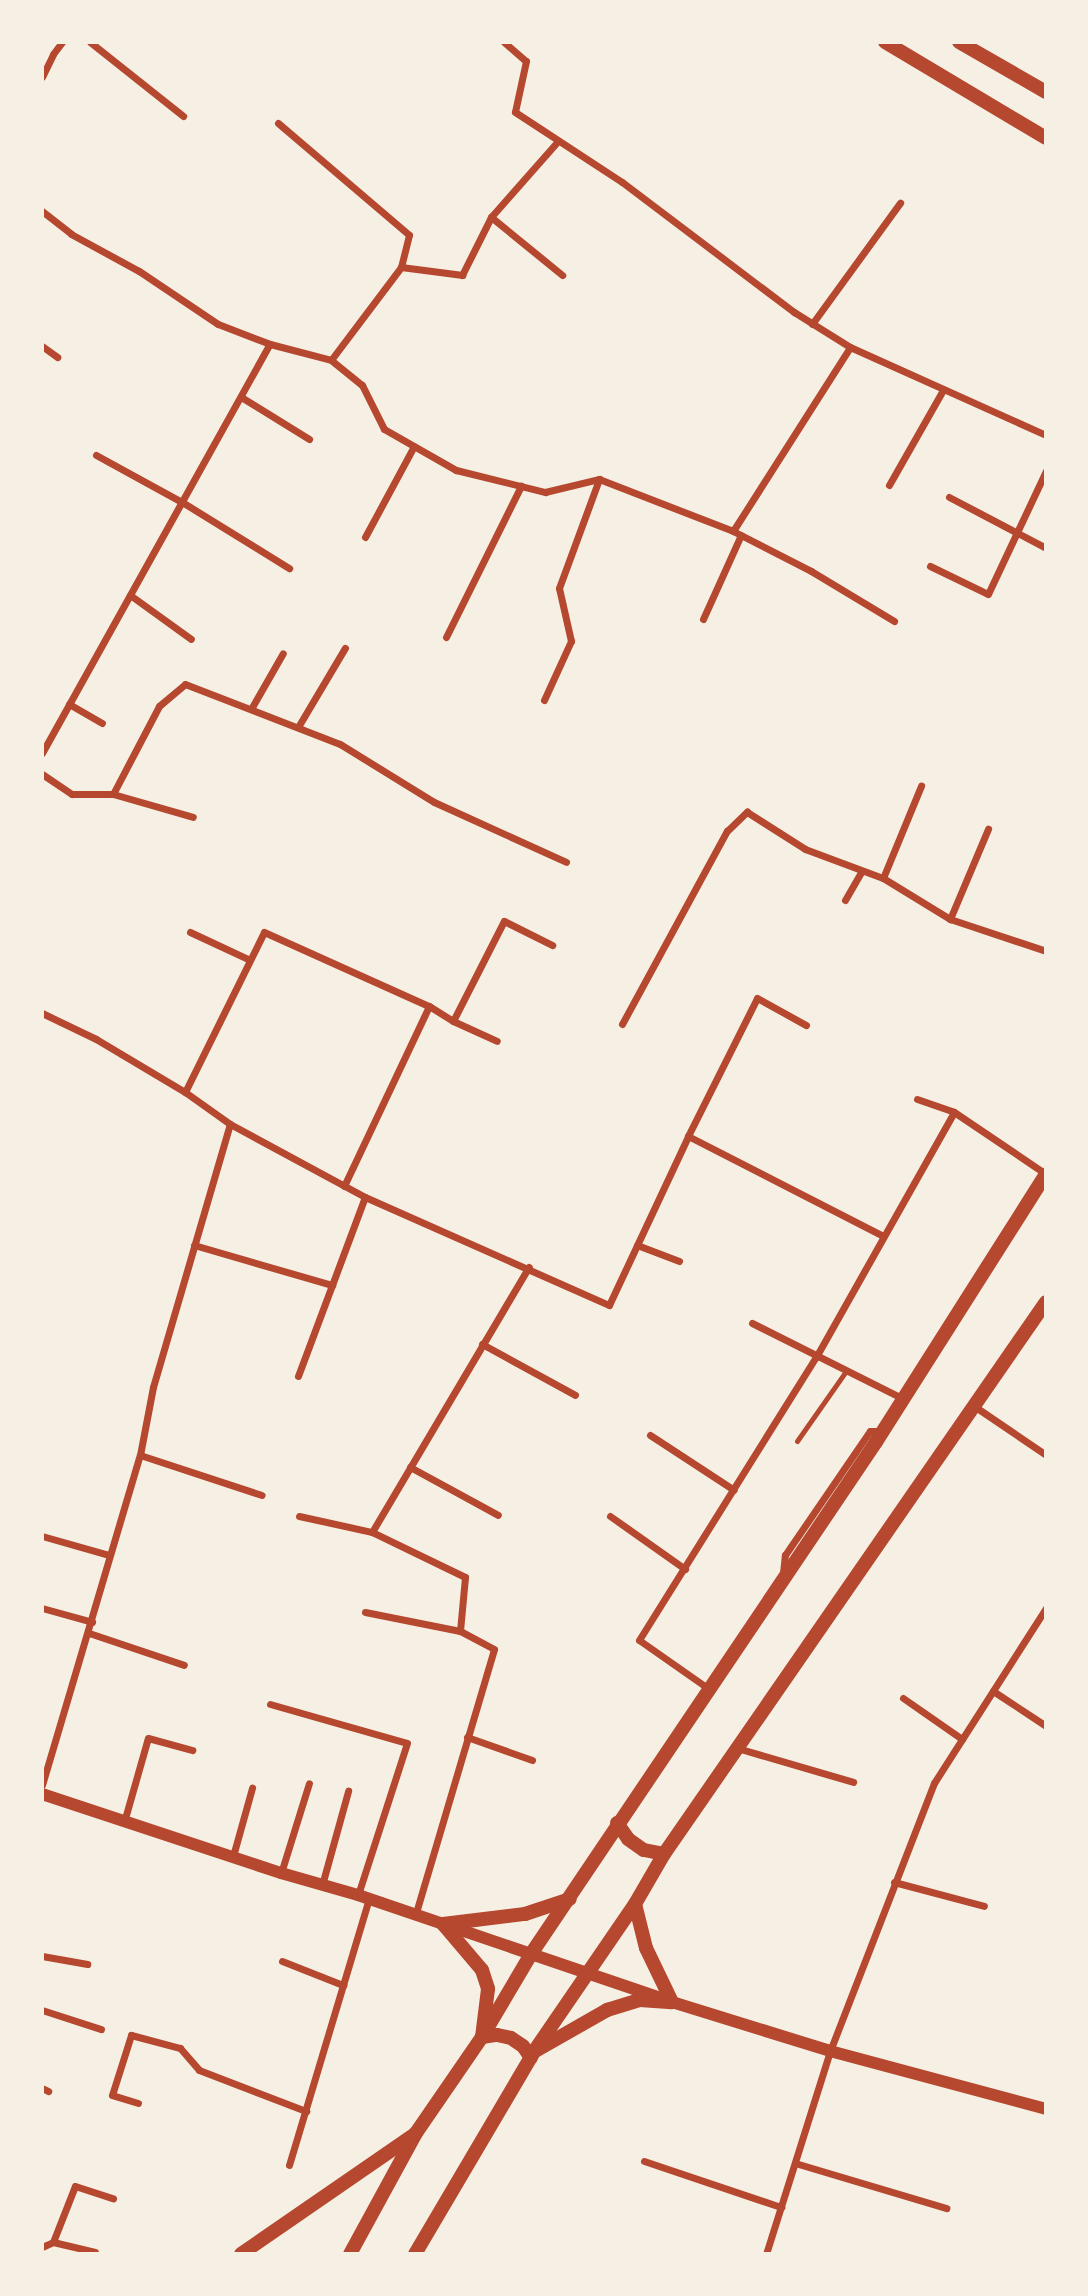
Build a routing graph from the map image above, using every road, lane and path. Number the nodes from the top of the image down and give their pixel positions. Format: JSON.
{"nodes":[{"id":1,"x":62,"y":42,"type":"edge"},
{"id":2,"x":90,"y":42,"type":"edge"},
{"id":3,"x":504,"y":42,"type":"edge"},
{"id":4,"x":885,"y":42,"type":"edge"},
{"id":5,"x":959,"y":42,"type":"edge"},
{"id":6,"x":44,"y":65,"type":"edge"},
{"id":7,"x":42,"y":77,"type":"edge"},
{"id":8,"x":1046,"y":92,"type":"edge"},
{"id":9,"x":183,"y":116,"type":"dead end"},
{"id":10,"x":278,"y":123,"type":"dead end"},
{"id":11,"x":1046,"y":138,"type":"edge"},
{"id":12,"x":558,"y":141,"type":"junction"},
{"id":13,"x":900,"y":203,"type":"dead end"},
{"id":14,"x":42,"y":211,"type":"edge"},
{"id":15,"x":491,"y":217,"type":"junction"},
{"id":16,"x":401,"y":267,"type":"junction"},
{"id":17,"x":562,"y":275,"type":"dead end"},
{"id":18,"x":812,"y":324,"type":"junction"},
{"id":19,"x":270,"y":344,"type":"junction"},
{"id":20,"x":42,"y":346,"type":"edge"},
{"id":21,"x":849,"y":347,"type":"junction"},
{"id":22,"x":57,"y":357,"type":"dead end"},
{"id":23,"x":331,"y":360,"type":"junction"},
{"id":24,"x":943,"y":390,"type":"junction"},
{"id":25,"x":241,"y":397,"type":"junction"},
{"id":26,"x":1046,"y":435,"type":"edge"},
{"id":27,"x":309,"y":439,"type":"dead end"},
{"id":28,"x":414,"y":446,"type":"junction"},
{"id":29,"x":96,"y":455,"type":"dead end"},
{"id":30,"x":1046,"y":471,"type":"edge"},
{"id":31,"x":599,"y":480,"type":"junction"},
{"id":32,"x":890,"y":485,"type":"dead end"},
{"id":33,"x":521,"y":486,"type":"junction"},
{"id":34,"x":949,"y":497,"type":"dead end"},
{"id":35,"x":182,"y":502,"type":"junction"},
{"id":36,"x":1018,"y":531,"type":"junction"},
{"id":37,"x":737,"y":533,"type":"junction"},
{"id":38,"x":365,"y":537,"type":"dead end"},
{"id":39,"x":1046,"y":548,"type":"edge"},
{"id":40,"x":930,"y":566,"type":"dead end"},
{"id":41,"x":289,"y":568,"type":"dead end"},
{"id":42,"x":130,"y":595,"type":"junction"},
{"id":43,"x":703,"y":619,"type":"dead end"},
{"id":44,"x":894,"y":621,"type":"dead end"},
{"id":45,"x":446,"y":637,"type":"dead end"},
{"id":46,"x":191,"y":639,"type":"dead end"},
{"id":47,"x":345,"y":648,"type":"dead end"},
{"id":48,"x":283,"y":653,"type":"dead end"},
{"id":49,"x":544,"y":700,"type":"dead end"},
{"id":50,"x":69,"y":704,"type":"junction"},
{"id":51,"x":251,"y":709,"type":"junction"},
{"id":52,"x":102,"y":723,"type":"dead end"},
{"id":53,"x":298,"y":727,"type":"junction"},
{"id":54,"x":42,"y":753,"type":"edge"},
{"id":55,"x":42,"y":774,"type":"edge"},
{"id":56,"x":921,"y":786,"type":"dead end"},
{"id":57,"x":113,"y":794,"type":"junction"},
{"id":58,"x":193,"y":817,"type":"dead end"},
{"id":59,"x":988,"y":829,"type":"dead end"},
{"id":60,"x":566,"y":862,"type":"dead end"},
{"id":61,"x":861,"y":872,"type":"junction"},
{"id":62,"x":883,"y":878,"type":"junction"},
{"id":63,"x":845,"y":900,"type":"dead end"},
{"id":64,"x":950,"y":919,"type":"junction"},
{"id":65,"x":190,"y":932,"type":"dead end"},
{"id":66,"x":552,"y":945,"type":"dead end"},
{"id":67,"x":1046,"y":951,"type":"edge"},
{"id":68,"x":250,"y":960,"type":"junction"},
{"id":69,"x":429,"y":1006,"type":"junction"},
{"id":70,"x":42,"y":1013,"type":"edge"},
{"id":71,"x":453,"y":1021,"type":"junction"},
{"id":72,"x":622,"y":1024,"type":"dead end"},
{"id":73,"x":806,"y":1025,"type":"dead end"},
{"id":74,"x":497,"y":1041,"type":"dead end"},
{"id":75,"x":185,"y":1091,"type":"junction"},
{"id":76,"x":917,"y":1099,"type":"dead end"},
{"id":77,"x":954,"y":1112,"type":"junction"},
{"id":78,"x":230,"y":1124,"type":"junction"},
{"id":79,"x":688,"y":1136,"type":"junction"},
{"id":80,"x":1046,"y":1174,"type":"edge"},
{"id":81,"x":344,"y":1186,"type":"junction"},
{"id":82,"x":365,"y":1197,"type":"junction"},
{"id":83,"x":883,"y":1236,"type":"junction"},
{"id":84,"x":194,"y":1245,"type":"junction"},
{"id":85,"x":637,"y":1245,"type":"junction"},
{"id":86,"x":679,"y":1261,"type":"dead end"},
{"id":87,"x":529,"y":1268,"type":"junction"},
{"id":88,"x":332,"y":1285,"type":"junction"},
{"id":89,"x":1046,"y":1302,"type":"edge"},
{"id":90,"x":752,"y":1323,"type":"dead end"},
{"id":91,"x":482,"y":1344,"type":"junction"},
{"id":92,"x":816,"y":1357,"type":"junction"},
{"id":93,"x":846,"y":1371,"type":"junction"},
{"id":94,"x":298,"y":1376,"type":"dead end"},
{"id":95,"x":575,"y":1395,"type":"dead end"},
{"id":96,"x":904,"y":1399,"type":"junction"},
{"id":97,"x":974,"y":1405,"type":"junction"},
{"id":98,"x":650,"y":1435,"type":"dead end"},
{"id":99,"x":797,"y":1441,"type":"dead end"},
{"id":100,"x":140,"y":1455,"type":"junction"},
{"id":101,"x":1046,"y":1455,"type":"edge"},
{"id":102,"x":410,"y":1467,"type":"junction"},
{"id":103,"x":734,"y":1490,"type":"junction"},
{"id":104,"x":262,"y":1495,"type":"dead end"},
{"id":105,"x":498,"y":1514,"type":"dead end"},
{"id":106,"x":610,"y":1516,"type":"dead end"},
{"id":107,"x":299,"y":1517,"type":"dead end"},
{"id":108,"x":372,"y":1532,"type":"junction"},
{"id":109,"x":42,"y":1536,"type":"edge"},
{"id":110,"x":108,"y":1555,"type":"junction"},
{"id":111,"x":685,"y":1569,"type":"junction"},
{"id":112,"x":42,"y":1608,"type":"edge"},
{"id":113,"x":1046,"y":1608,"type":"edge"},
{"id":114,"x":365,"y":1612,"type":"dead end"},
{"id":115,"x":92,"y":1622,"type":"junction"},
{"id":116,"x":460,"y":1631,"type":"junction"},
{"id":117,"x":89,"y":1633,"type":"junction"},
{"id":118,"x":184,"y":1665,"type":"dead end"},
{"id":119,"x":709,"y":1689,"type":"junction"},
{"id":120,"x":993,"y":1691,"type":"junction"},
{"id":121,"x":903,"y":1698,"type":"dead end"},
{"id":122,"x":270,"y":1704,"type":"dead end"},
{"id":123,"x":1046,"y":1727,"type":"edge"},
{"id":124,"x":467,"y":1737,"type":"junction"},
{"id":125,"x":962,"y":1739,"type":"junction"},
{"id":126,"x":737,"y":1748,"type":"junction"},
{"id":127,"x":192,"y":1751,"type":"dead end"},
{"id":128,"x":532,"y":1760,"type":"dead end"},
{"id":129,"x":853,"y":1782,"type":"dead end"},
{"id":130,"x":309,"y":1783,"type":"dead end"},
{"id":131,"x":42,"y":1785,"type":"edge"},
{"id":132,"x":252,"y":1788,"type":"dead end"},
{"id":133,"x":348,"y":1791,"type":"dead end"},
{"id":134,"x":42,"y":1794,"type":"edge"},
{"id":135,"x":123,"y":1822,"type":"junction"},
{"id":136,"x":617,"y":1823,"type":"junction"},
{"id":137,"x":664,"y":1854,"type":"junction"},
{"id":138,"x":233,"y":1856,"type":"junction"},
{"id":139,"x":281,"y":1873,"type":"junction"},
{"id":140,"x":894,"y":1882,"type":"junction"},
{"id":141,"x":322,"y":1885,"type":"junction"},
{"id":142,"x":364,"y":1897,"type":"junction"},
{"id":143,"x":570,"y":1899,"type":"junction"},
{"id":144,"x":635,"y":1904,"type":"junction"},
{"id":145,"x":984,"y":1906,"type":"dead end"},
{"id":146,"x":415,"y":1917,"type":"junction"},
{"id":147,"x":443,"y":1924,"type":"junction"},
{"id":148,"x":531,"y":1954,"type":"junction"},
{"id":149,"x":42,"y":1956,"type":"edge"},
{"id":150,"x":282,"y":1961,"type":"dead end"},
{"id":151,"x":87,"y":1964,"type":"dead end"},
{"id":152,"x":587,"y":1973,"type":"junction"},
{"id":153,"x":343,"y":1985,"type":"junction"},
{"id":154,"x":672,"y":2002,"type":"junction"},
{"id":155,"x":42,"y":2010,"type":"edge"},
{"id":156,"x":101,"y":2029,"type":"dead end"},
{"id":157,"x":482,"y":2037,"type":"junction"},
{"id":158,"x":831,"y":2051,"type":"junction"},
{"id":159,"x":533,"y":2054,"type":"junction"},
{"id":160,"x":138,"y":2104,"type":"dead end"},
{"id":161,"x":1046,"y":2109,"type":"edge"},
{"id":162,"x":306,"y":2111,"type":"junction"},
{"id":163,"x":416,"y":2133,"type":"junction"},
{"id":164,"x":644,"y":2161,"type":"dead end"},
{"id":165,"x":795,"y":2163,"type":"junction"},
{"id":166,"x":289,"y":2165,"type":"dead end"},
{"id":167,"x":113,"y":2198,"type":"dead end"},
{"id":168,"x":781,"y":2207,"type":"junction"},
{"id":169,"x":946,"y":2208,"type":"dead end"},
{"id":170,"x":54,"y":2242,"type":"junction"},
{"id":171,"x":42,"y":2246,"type":"edge"},
{"id":172,"x":95,"y":2252,"type":"edge"},
{"id":173,"x":241,"y":2254,"type":"edge"},
{"id":174,"x":350,"y":2254,"type":"edge"},
{"id":175,"x":415,"y":2254,"type":"edge"},
{"id":176,"x":766,"y":2254,"type":"edge"}],
"edges":[{"from":1,"to":6,"type":"street"},
{"from":2,"to":9,"type":"street"},
{"from":3,"to":12,"type":"street"},
{"from":4,"to":11,"type":"main road"},
{"from":5,"to":8,"type":"main road"},
{"from":6,"to":7,"type":"street"},
{"from":10,"to":16,"type":"street"},
{"from":12,"to":15,"type":"street"},
{"from":12,"to":18,"type":"street"},
{"from":13,"to":18,"type":"street"},
{"from":14,"to":19,"type":"street"},
{"from":15,"to":16,"type":"street"},
{"from":15,"to":17,"type":"street"},
{"from":16,"to":23,"type":"street"},
{"from":18,"to":21,"type":"street"},
{"from":19,"to":23,"type":"street"},
{"from":19,"to":25,"type":"street"},
{"from":20,"to":22,"type":"street"},
{"from":21,"to":24,"type":"street"},
{"from":21,"to":37,"type":"street"},
{"from":23,"to":28,"type":"street"},
{"from":24,"to":26,"type":"street"},
{"from":24,"to":32,"type":"street"},
{"from":25,"to":27,"type":"street"},
{"from":25,"to":35,"type":"street"},
{"from":28,"to":33,"type":"street"},
{"from":28,"to":38,"type":"street"},
{"from":29,"to":35,"type":"street"},
{"from":30,"to":36,"type":"street"},
{"from":31,"to":33,"type":"street"},
{"from":31,"to":37,"type":"street"},
{"from":31,"to":49,"type":"street"},
{"from":33,"to":45,"type":"street"},
{"from":34,"to":36,"type":"street"},
{"from":35,"to":41,"type":"street"},
{"from":35,"to":42,"type":"street"},
{"from":36,"to":39,"type":"street"},
{"from":36,"to":40,"type":"street"},
{"from":37,"to":43,"type":"street"},
{"from":37,"to":44,"type":"street"},
{"from":42,"to":46,"type":"street"},
{"from":42,"to":50,"type":"street"},
{"from":47,"to":53,"type":"street"},
{"from":48,"to":51,"type":"street"},
{"from":50,"to":52,"type":"street"},
{"from":50,"to":54,"type":"street"},
{"from":51,"to":53,"type":"street"},
{"from":51,"to":57,"type":"street"},
{"from":53,"to":60,"type":"street"},
{"from":55,"to":57,"type":"street"},
{"from":56,"to":62,"type":"street"},
{"from":57,"to":58,"type":"street"},
{"from":59,"to":64,"type":"street"},
{"from":61,"to":62,"type":"street"},
{"from":61,"to":63,"type":"street"},
{"from":61,"to":72,"type":"street"},
{"from":62,"to":64,"type":"street"},
{"from":64,"to":67,"type":"street"},
{"from":65,"to":68,"type":"street"},
{"from":66,"to":71,"type":"street"},
{"from":68,"to":69,"type":"street"},
{"from":68,"to":75,"type":"street"},
{"from":69,"to":71,"type":"street"},
{"from":69,"to":81,"type":"street"},
{"from":70,"to":75,"type":"street"},
{"from":71,"to":74,"type":"street"},
{"from":73,"to":79,"type":"street"},
{"from":75,"to":78,"type":"street"},
{"from":76,"to":77,"type":"street"},
{"from":77,"to":80,"type":"street"},
{"from":77,"to":83,"type":"street"},
{"from":78,"to":81,"type":"street"},
{"from":78,"to":84,"type":"street"},
{"from":79,"to":83,"type":"street"},
{"from":79,"to":85,"type":"street"},
{"from":80,"to":96,"type":"main road"},
{"from":81,"to":82,"type":"street"},
{"from":82,"to":87,"type":"street"},
{"from":82,"to":88,"type":"street"},
{"from":83,"to":92,"type":"street"},
{"from":84,"to":88,"type":"street"},
{"from":84,"to":100,"type":"street"},
{"from":85,"to":86,"type":"street"},
{"from":85,"to":87,"type":"street"},
{"from":87,"to":91,"type":"street"},
{"from":88,"to":94,"type":"street"},
{"from":89,"to":97,"type":"main road"},
{"from":90,"to":92,"type":"street"},
{"from":91,"to":95,"type":"street"},
{"from":91,"to":102,"type":"street"},
{"from":92,"to":93,"type":"street"},
{"from":92,"to":103,"type":"street"},
{"from":93,"to":96,"type":"street"},
{"from":93,"to":99,"type":"lane"},
{"from":96,"to":119,"type":"main road"},
{"from":97,"to":101,"type":"street"},
{"from":97,"to":126,"type":"main road"},
{"from":98,"to":103,"type":"street"},
{"from":100,"to":104,"type":"street"},
{"from":100,"to":110,"type":"street"},
{"from":102,"to":105,"type":"street"},
{"from":102,"to":108,"type":"street"},
{"from":103,"to":111,"type":"street"},
{"from":106,"to":111,"type":"street"},
{"from":107,"to":108,"type":"street"},
{"from":108,"to":116,"type":"street"},
{"from":109,"to":110,"type":"street"},
{"from":110,"to":115,"type":"street"},
{"from":111,"to":119,"type":"street"},
{"from":112,"to":115,"type":"street"},
{"from":113,"to":120,"type":"street"},
{"from":114,"to":116,"type":"street"},
{"from":115,"to":117,"type":"street"},
{"from":116,"to":124,"type":"street"},
{"from":117,"to":118,"type":"street"},
{"from":117,"to":131,"type":"street"},
{"from":119,"to":136,"type":"main road"},
{"from":120,"to":123,"type":"street"},
{"from":120,"to":125,"type":"street"},
{"from":121,"to":125,"type":"street"},
{"from":122,"to":142,"type":"street"},
{"from":124,"to":128,"type":"street"},
{"from":124,"to":146,"type":"street"},
{"from":125,"to":140,"type":"street"},
{"from":126,"to":129,"type":"street"},
{"from":126,"to":137,"type":"main road"},
{"from":127,"to":135,"type":"street"},
{"from":130,"to":139,"type":"street"},
{"from":132,"to":138,"type":"street"},
{"from":133,"to":141,"type":"street"},
{"from":134,"to":135,"type":"street"},
{"from":135,"to":138,"type":"street"},
{"from":136,"to":137,"type":"main road"},
{"from":136,"to":143,"type":"main road"},
{"from":137,"to":144,"type":"main road"},
{"from":138,"to":139,"type":"street"},
{"from":139,"to":141,"type":"street"},
{"from":140,"to":145,"type":"street"},
{"from":140,"to":158,"type":"street"},
{"from":141,"to":142,"type":"street"},
{"from":142,"to":146,"type":"street"},
{"from":142,"to":153,"type":"street"},
{"from":143,"to":147,"type":"main road"},
{"from":143,"to":148,"type":"main road"},
{"from":144,"to":152,"type":"main road"},
{"from":144,"to":154,"type":"main road"},
{"from":146,"to":147,"type":"street"},
{"from":147,"to":148,"type":"street"},
{"from":147,"to":157,"type":"main road"},
{"from":148,"to":152,"type":"street"},
{"from":148,"to":157,"type":"main road"},
{"from":149,"to":151,"type":"street"},
{"from":150,"to":153,"type":"street"},
{"from":152,"to":154,"type":"street"},
{"from":152,"to":159,"type":"main road"},
{"from":153,"to":162,"type":"street"},
{"from":154,"to":158,"type":"street"},
{"from":154,"to":159,"type":"main road"},
{"from":155,"to":156,"type":"street"},
{"from":157,"to":159,"type":"main road"},
{"from":157,"to":163,"type":"main road"},
{"from":158,"to":161,"type":"street"},
{"from":158,"to":165,"type":"street"},
{"from":159,"to":175,"type":"main road"},
{"from":160,"to":162,"type":"street"},
{"from":162,"to":166,"type":"street"},
{"from":163,"to":173,"type":"main road"},
{"from":163,"to":174,"type":"main road"},
{"from":164,"to":168,"type":"street"},
{"from":165,"to":168,"type":"street"},
{"from":165,"to":169,"type":"street"},
{"from":167,"to":170,"type":"street"},
{"from":168,"to":176,"type":"street"},
{"from":170,"to":171,"type":"street"},
{"from":170,"to":172,"type":"street"}]}
